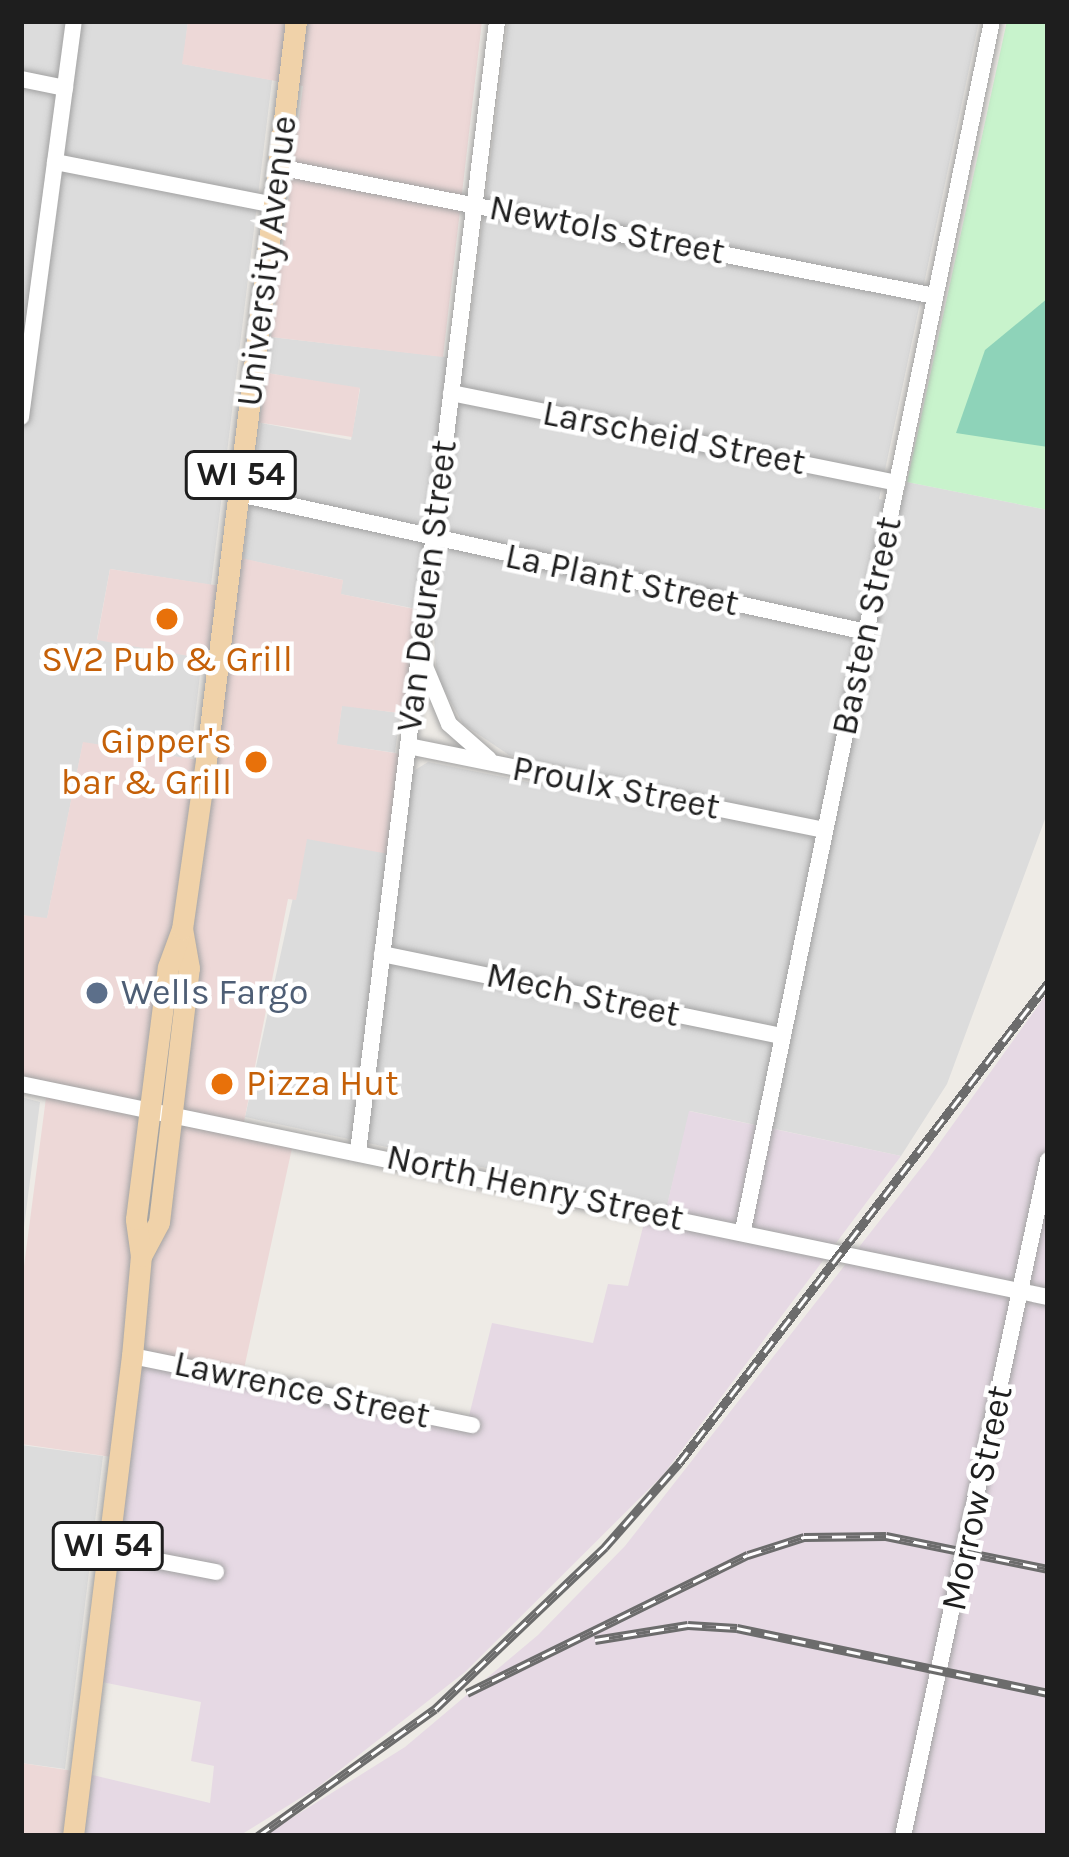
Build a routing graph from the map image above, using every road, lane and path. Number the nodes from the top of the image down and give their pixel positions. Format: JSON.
{"nodes":[{"id":1,"x":74,"y":21,"type":"edge"},
{"id":2,"x":296,"y":21,"type":"edge"},
{"id":3,"x":497,"y":21,"type":"edge"},
{"id":4,"x":992,"y":21,"type":"edge"},
{"id":5,"x":21,"y":80,"type":"edge"},
{"id":6,"x":65,"y":88,"type":"junction"},
{"id":7,"x":55,"y":162,"type":"junction"},
{"id":8,"x":278,"y":167,"type":"junction"},
{"id":9,"x":475,"y":203,"type":"junction"},
{"id":10,"x":274,"y":205,"type":"junction"},
{"id":11,"x":935,"y":296,"type":"junction"},
{"id":12,"x":451,"y":393,"type":"junction"},
{"id":13,"x":21,"y":417,"type":"edge"},
{"id":14,"x":896,"y":483,"type":"junction"},
{"id":15,"x":239,"y":494,"type":"junction"},
{"id":16,"x":433,"y":541,"type":"junction"},
{"id":17,"x":866,"y":632,"type":"junction"},
{"id":18,"x":421,"y":642,"type":"junction"},
{"id":19,"x":408,"y":746,"type":"junction"},
{"id":20,"x":506,"y":766,"type":"junction"},
{"id":21,"x":825,"y":830,"type":"junction"},
{"id":22,"x":382,"y":954,"type":"junction"},
{"id":23,"x":783,"y":1036,"type":"junction"},
{"id":24,"x":21,"y":1084,"type":"edge"},
{"id":25,"x":161,"y":1111,"type":"junction"},
{"id":26,"x":358,"y":1152,"type":"junction"},
{"id":27,"x":1048,"y":1160,"type":"edge"},
{"id":28,"x":743,"y":1230,"type":"junction"},
{"id":29,"x":1021,"y":1291,"type":"junction"},
{"id":30,"x":1048,"y":1297,"type":"edge"},
{"id":31,"x":133,"y":1356,"type":"junction"},
{"id":32,"x":472,"y":1425,"type":"dead end"},
{"id":33,"x":107,"y":1551,"type":"junction"},
{"id":34,"x":216,"y":1572,"type":"dead end"},
{"id":35,"x":73,"y":1836,"type":"edge"},
{"id":36,"x":903,"y":1836,"type":"edge"}],
"edges":[{"from":1,"to":6,"type":"street"},
{"from":2,"to":8,"type":"main road","name":"University Avenue","number":"WI 54"},
{"from":3,"to":9,"type":"street","name":"Van Deuren Street"},
{"from":4,"to":11,"type":"street","name":"Basten Street"},
{"from":5,"to":6,"type":"street"},
{"from":6,"to":7,"type":"street"},
{"from":7,"to":10,"type":"street"},
{"from":7,"to":13,"type":"street"},
{"from":8,"to":9,"type":"street","name":"Newtols Street"},
{"from":8,"to":10,"type":"main road","name":"University Avenue","number":"WI 54"},
{"from":9,"to":11,"type":"street","name":"Newtols Street"},
{"from":9,"to":12,"type":"street","name":"Van Deuren Street"},
{"from":10,"to":15,"type":"main road","name":"University Avenue","number":"WI 54"},
{"from":11,"to":14,"type":"street","name":"Basten Street"},
{"from":12,"to":14,"type":"street","name":"Larscheid Street"},
{"from":12,"to":16,"type":"street","name":"Van Deuren Street"},
{"from":14,"to":17,"type":"street","name":"Basten Street"},
{"from":15,"to":16,"type":"street","name":"La Plant Street"},
{"from":15,"to":25,"type":"main road","name":"University Avenue","number":"WI 54"},
{"from":16,"to":17,"type":"street","name":"La Plant Street"},
{"from":16,"to":18,"type":"street","name":"Van Deuren Street"},
{"from":17,"to":21,"type":"street","name":"Basten Street"},
{"from":18,"to":19,"type":"street","name":"Van Deuren Street"},
{"from":18,"to":20,"type":"street"},
{"from":19,"to":20,"type":"street","name":"Proulx Street"},
{"from":19,"to":22,"type":"street","name":"Van Deuren Street"},
{"from":20,"to":21,"type":"street","name":"Proulx Street"},
{"from":21,"to":23,"type":"street","name":"Basten Street"},
{"from":22,"to":23,"type":"street","name":"Mech Street"},
{"from":22,"to":26,"type":"street","name":"Van Deuren Street"},
{"from":23,"to":28,"type":"street","name":"Basten Street"},
{"from":24,"to":25,"type":"street","name":"North Henry Street"},
{"from":25,"to":26,"type":"street","name":"North Henry Street"},
{"from":25,"to":31,"type":"main road","name":"University Avenue","number":"WI 54"},
{"from":26,"to":28,"type":"street","name":"North Henry Street"},
{"from":27,"to":29,"type":"street","name":"Morrow Street"},
{"from":28,"to":29,"type":"street","name":"North Henry Street"},
{"from":29,"to":30,"type":"street","name":"North Henry Street"},
{"from":29,"to":36,"type":"street","name":"Morrow Street"},
{"from":31,"to":32,"type":"street","name":"Lawrence Street"},
{"from":31,"to":33,"type":"main road","name":"University Avenue","number":"WI 54"},
{"from":33,"to":34,"type":"street"},
{"from":33,"to":35,"type":"main road","name":"University Avenue","number":"WI 54"}]}
